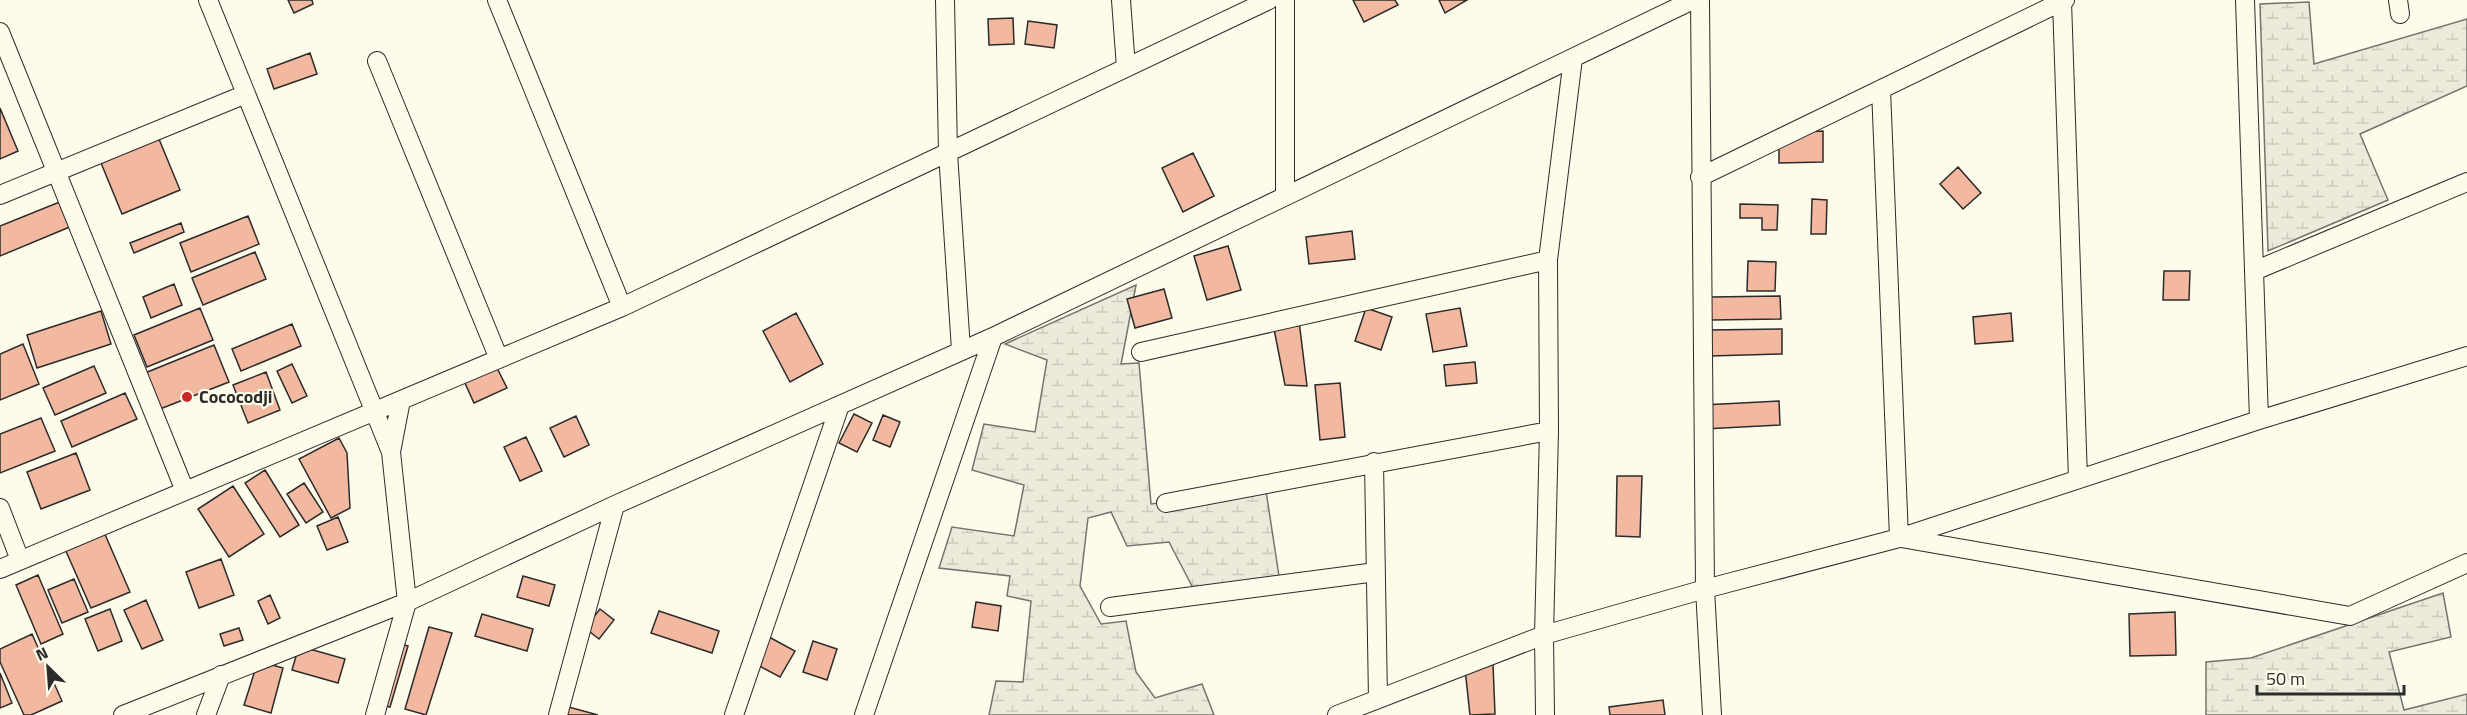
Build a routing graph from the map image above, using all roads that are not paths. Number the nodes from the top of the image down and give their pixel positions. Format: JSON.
{"nodes":[{"id":1,"x":208,"y":0,"type":"edge"},
{"id":2,"x":496,"y":0,"type":"edge"},
{"id":3,"x":945,"y":0,"type":"edge"},
{"id":4,"x":1121,"y":0,"type":"edge"},
{"id":5,"x":1269,"y":0,"type":"edge"},
{"id":6,"x":1285,"y":0,"type":"edge"},
{"id":7,"x":1693,"y":0,"type":"edge"},
{"id":8,"x":1700,"y":0,"type":"edge"},
{"id":9,"x":2245,"y":0,"type":"edge"},
{"id":10,"x":2063,"y":1,"type":"edge"},
{"id":11,"x":0,"y":32,"type":"edge"},
{"id":12,"x":1573,"y":58,"type":"junction"},
{"id":13,"x":377,"y":61,"type":"dead end"},
{"id":14,"x":1126,"y":68,"type":"junction"},
{"id":15,"x":1881,"y":89,"type":"junction"},
{"id":16,"x":246,"y":94,"type":"junction"},
{"id":17,"x":948,"y":153,"type":"junction"},
{"id":18,"x":57,"y":172,"type":"junction"},
{"id":19,"x":1700,"y":177,"type":"junction"},
{"id":20,"x":2467,"y":182,"type":"edge"},
{"id":21,"x":0,"y":195,"type":"edge"},
{"id":22,"x":1285,"y":196,"type":"junction"},
{"id":23,"x":1548,"y":260,"type":"junction"},
{"id":24,"x":2254,"y":271,"type":"junction"},
{"id":25,"x":622,"y":308,"type":"junction"},
{"id":26,"x":993,"y":337,"type":"junction"},
{"id":27,"x":961,"y":350,"type":"junction"},
{"id":28,"x":1141,"y":352,"type":"dead end"},
{"id":29,"x":2467,"y":356,"type":"edge"},
{"id":30,"x":499,"y":359,"type":"junction"},
{"id":31,"x":401,"y":400,"type":"junction"},
{"id":32,"x":840,"y":405,"type":"junction"},
{"id":33,"x":375,"y":411,"type":"junction"},
{"id":34,"x":2259,"y":420,"type":"junction"},
{"id":35,"x":1549,"y":431,"type":"junction"},
{"id":36,"x":391,"y":452,"type":"junction"},
{"id":37,"x":1374,"y":462,"type":"junction"},
{"id":38,"x":2078,"y":479,"type":"junction"},
{"id":39,"x":185,"y":491,"type":"junction"},
{"id":40,"x":1166,"y":502,"type":"dead end"},
{"id":41,"x":615,"y":505,"type":"junction"},
{"id":42,"x":0,"y":508,"type":"edge"},
{"id":43,"x":1899,"y":538,"type":"junction"},
{"id":44,"x":20,"y":560,"type":"junction"},
{"id":45,"x":2467,"y":563,"type":"edge"},
{"id":46,"x":0,"y":569,"type":"edge"},
{"id":47,"x":1376,"y":572,"type":"junction"},
{"id":48,"x":1705,"y":589,"type":"junction"},
{"id":49,"x":407,"y":602,"type":"junction"},
{"id":50,"x":1110,"y":607,"type":"dead end"},
{"id":51,"x":1544,"y":635,"type":"junction"},
{"id":52,"x":221,"y":675,"type":"junction"},
{"id":53,"x":1378,"y":699,"type":"junction"},
{"id":54,"x":123,"y":715,"type":"edge"},
{"id":55,"x":206,"y":715,"type":"edge"},
{"id":56,"x":375,"y":715,"type":"edge"},
{"id":57,"x":558,"y":715,"type":"edge"},
{"id":58,"x":734,"y":715,"type":"edge"},
{"id":59,"x":864,"y":715,"type":"edge"},
{"id":60,"x":1337,"y":715,"type":"edge"},
{"id":61,"x":1545,"y":715,"type":"edge"},
{"id":62,"x":1712,"y":715,"type":"edge"}],
"edges":[{"from":1,"to":16,"type":"street"},
{"from":2,"to":25,"type":"street"},
{"from":3,"to":17,"type":"street"},
{"from":4,"to":14,"type":"street"},
{"from":5,"to":14,"type":"street"},
{"from":6,"to":22,"type":"street"},
{"from":7,"to":12,"type":"street"},
{"from":8,"to":19,"type":"street"},
{"from":9,"to":24,"type":"street"},
{"from":10,"to":15,"type":"street"},
{"from":10,"to":38,"type":"street"},
{"from":11,"to":18,"type":"street"},
{"from":12,"to":22,"type":"street"},
{"from":12,"to":23,"type":"street"},
{"from":13,"to":30,"type":"street"},
{"from":14,"to":17,"type":"street"},
{"from":15,"to":19,"type":"street"},
{"from":15,"to":43,"type":"street"},
{"from":16,"to":18,"type":"street"},
{"from":16,"to":33,"type":"street"},
{"from":17,"to":25,"type":"street"},
{"from":17,"to":27,"type":"street"},
{"from":18,"to":21,"type":"street"},
{"from":18,"to":39,"type":"street"},
{"from":19,"to":48,"type":"street"},
{"from":20,"to":24,"type":"street"},
{"from":22,"to":26,"type":"street"},
{"from":23,"to":28,"type":"street"},
{"from":23,"to":35,"type":"street"},
{"from":24,"to":34,"type":"street"},
{"from":25,"to":30,"type":"street"},
{"from":26,"to":27,"type":"street"},
{"from":26,"to":59,"type":"street"},
{"from":27,"to":32,"type":"street"},
{"from":29,"to":34,"type":"street"},
{"from":30,"to":31,"type":"street"},
{"from":31,"to":33,"type":"street"},
{"from":31,"to":36,"type":"street"},
{"from":32,"to":41,"type":"street"},
{"from":32,"to":58,"type":"street"},
{"from":33,"to":36,"type":"street"},
{"from":33,"to":39,"type":"street"},
{"from":34,"to":38,"type":"street"},
{"from":35,"to":37,"type":"street"},
{"from":35,"to":51,"type":"street"},
{"from":36,"to":49,"type":"street"},
{"from":37,"to":40,"type":"street"},
{"from":37,"to":47,"type":"street"},
{"from":38,"to":43,"type":"street"},
{"from":39,"to":44,"type":"street"},
{"from":41,"to":49,"type":"street"},
{"from":41,"to":57,"type":"street"},
{"from":42,"to":44,"type":"street"},
{"from":43,"to":45,"type":"street"},
{"from":43,"to":48,"type":"street"},
{"from":44,"to":46,"type":"street"},
{"from":47,"to":50,"type":"street"},
{"from":47,"to":53,"type":"street"},
{"from":48,"to":51,"type":"street"},
{"from":48,"to":62,"type":"street"},
{"from":49,"to":52,"type":"street"},
{"from":49,"to":56,"type":"street"},
{"from":51,"to":53,"type":"street"},
{"from":51,"to":61,"type":"street"},
{"from":52,"to":54,"type":"street"},
{"from":52,"to":55,"type":"street"},
{"from":53,"to":60,"type":"street"}]}
